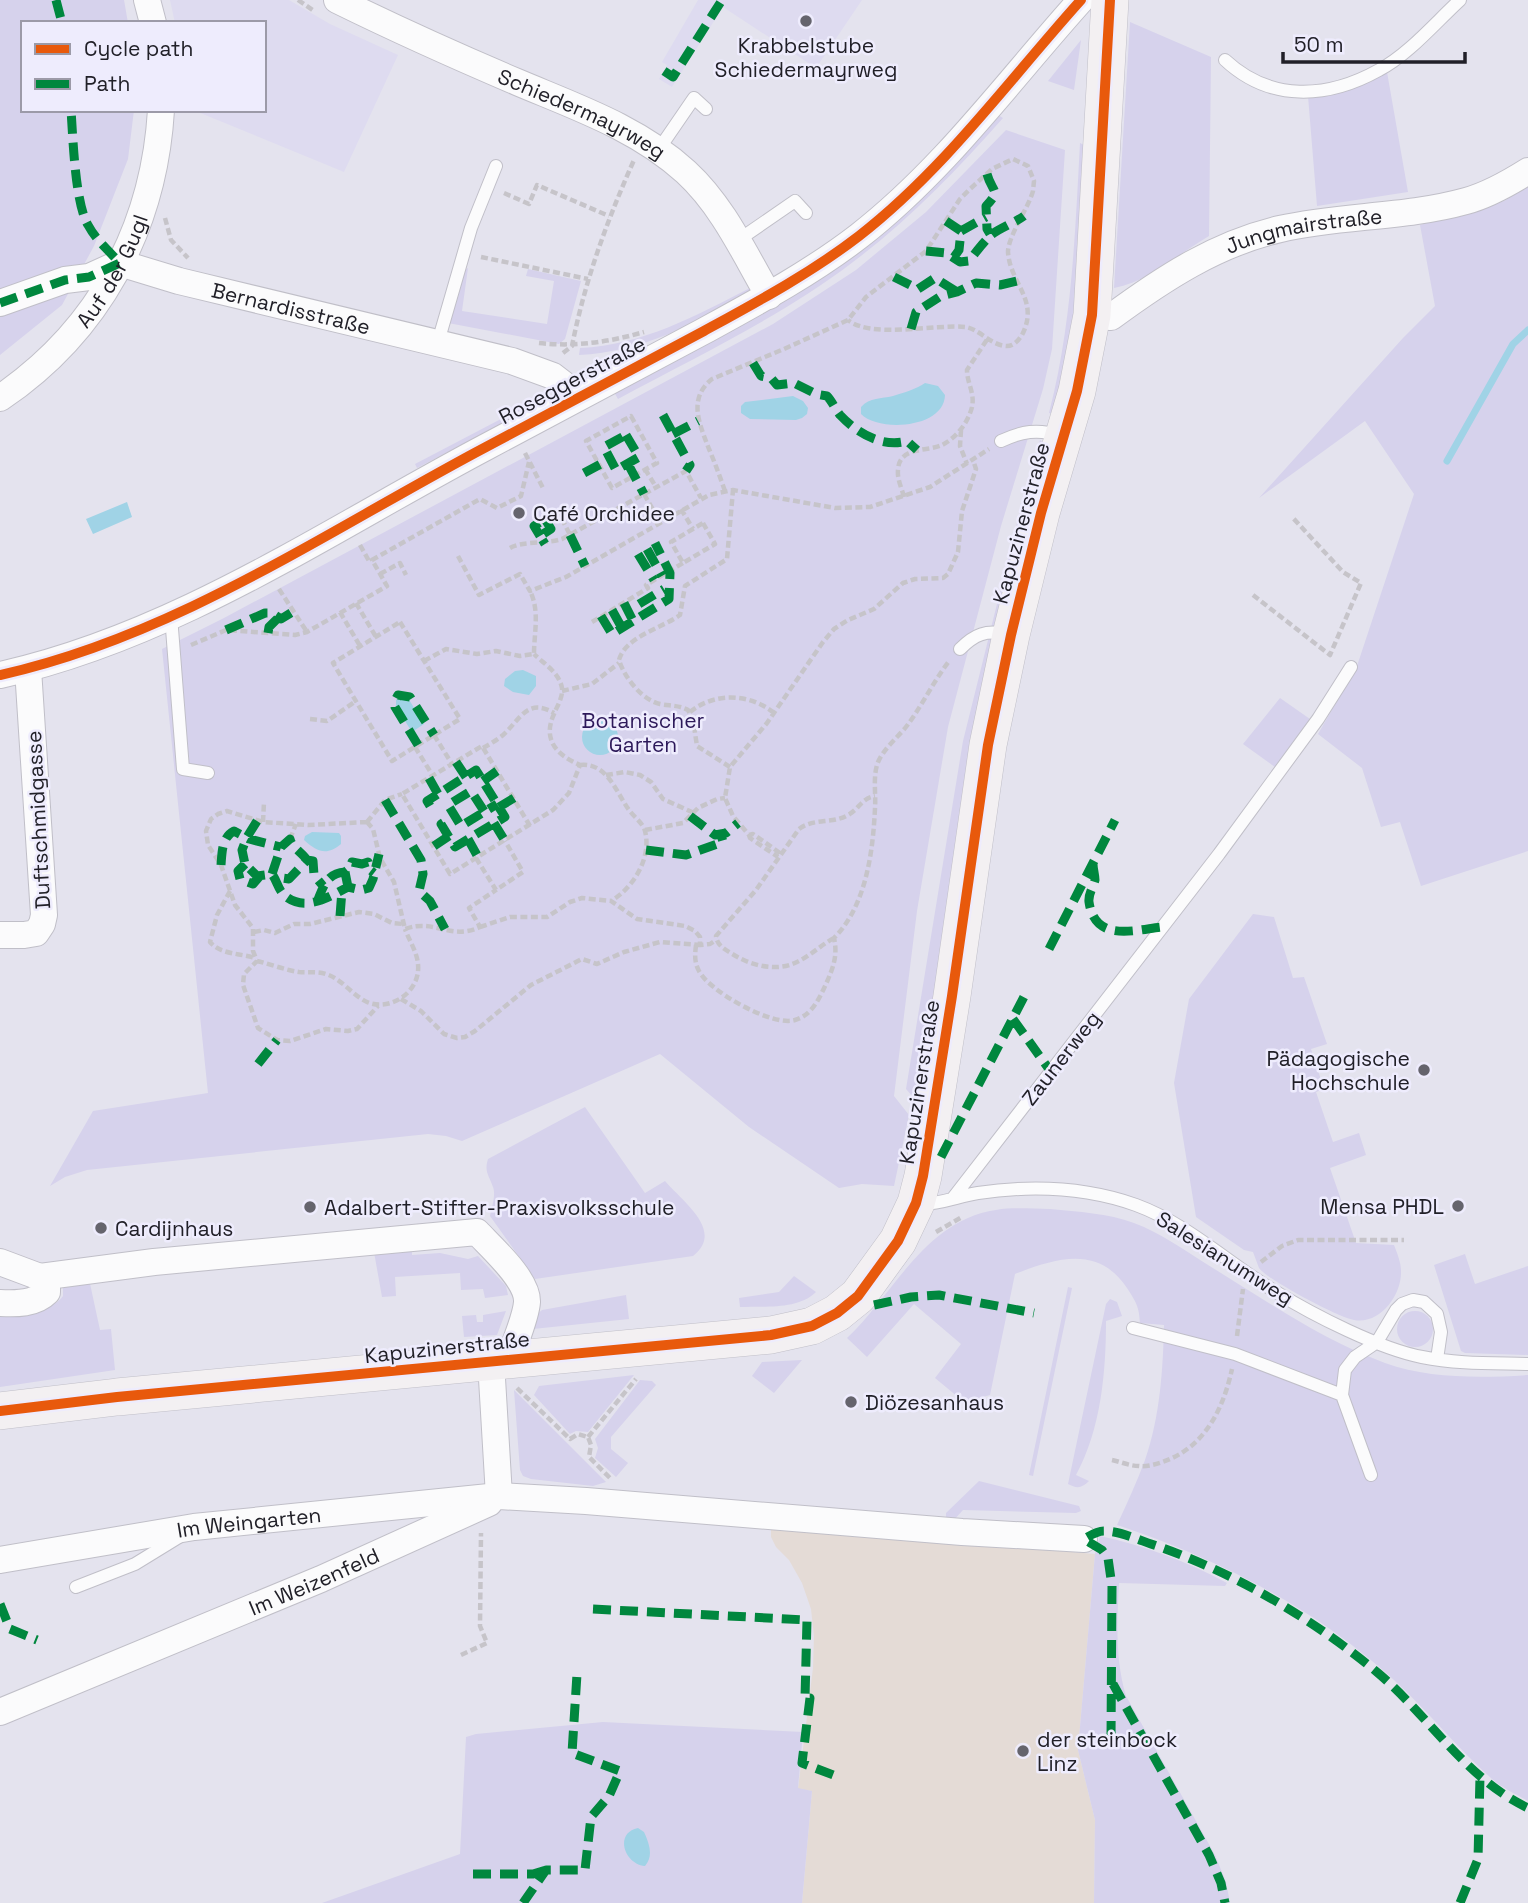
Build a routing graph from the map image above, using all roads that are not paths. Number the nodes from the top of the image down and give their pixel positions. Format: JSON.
{"nodes":[{"id":1,"x":147,"y":0,"type":"edge"},
{"id":2,"x":1081,"y":0,"type":"edge"},
{"id":3,"x":1110,"y":0,"type":"edge"},
{"id":4,"x":1460,"y":0,"type":"edge"},
{"id":5,"x":328,"y":7,"type":"edge"},
{"id":6,"x":152,"y":21,"type":"edge"},
{"id":7,"x":1225,"y":60,"type":"dead end"},
{"id":8,"x":706,"y":109,"type":"dead end"},
{"id":9,"x":161,"y":112,"type":"edge"},
{"id":10,"x":652,"y":156,"type":"junction"},
{"id":11,"x":496,"y":166,"type":"dead end"},
{"id":12,"x":1528,"y":171,"type":"edge"},
{"id":13,"x":806,"y":213,"type":"dead end"},
{"id":14,"x":737,"y":241,"type":"junction"},
{"id":15,"x":120,"y":263,"type":"junction"},
{"id":16,"x":769,"y":296,"type":"junction"},
{"id":17,"x":0,"y":303,"type":"edge"},
{"id":18,"x":1092,"y":316,"type":"junction"},
{"id":19,"x":438,"y":342,"type":"junction"},
{"id":20,"x":579,"y":396,"type":"junction"},
{"id":21,"x":0,"y":398,"type":"edge"},
{"id":22,"x":1064,"y":436,"type":"junction"},
{"id":23,"x":1002,"y":441,"type":"road end"},
{"id":24,"x":171,"y":616,"type":"junction"},
{"id":25,"x":1011,"y":635,"type":"junction"},
{"id":26,"x":960,"y":649,"type":"road end"},
{"id":27,"x":1351,"y":667,"type":"dead end"},
{"id":28,"x":28,"y":669,"type":"junction"},
{"id":29,"x":0,"y":675,"type":"edge"},
{"id":30,"x":208,"y":772,"type":"dead end"},
{"id":31,"x":0,"y":935,"type":"edge"},
{"id":32,"x":953,"y":1198,"type":"junction"},
{"id":33,"x":924,"y":1218,"type":"junction"},
{"id":34,"x":0,"y":1262,"type":"edge"},
{"id":35,"x":40,"y":1277,"type":"junction"},
{"id":36,"x":0,"y":1303,"type":"edge"},
{"id":37,"x":1133,"y":1328,"type":"dead end"},
{"id":38,"x":1377,"y":1342,"type":"junction"},
{"id":39,"x":1437,"y":1359,"type":"junction"},
{"id":40,"x":1528,"y":1364,"type":"edge"},
{"id":41,"x":503,"y":1371,"type":"junction"},
{"id":42,"x":1342,"y":1395,"type":"junction"},
{"id":43,"x":0,"y":1411,"type":"edge"},
{"id":44,"x":1371,"y":1475,"type":"dead end"},
{"id":45,"x":490,"y":1502,"type":"junction"},
{"id":46,"x":194,"y":1527,"type":"junction"},
{"id":47,"x":1084,"y":1539,"type":"dead end"},
{"id":48,"x":0,"y":1560,"type":"edge"},
{"id":49,"x":76,"y":1587,"type":"dead end"},
{"id":50,"x":0,"y":1713,"type":"edge"}],
"edges":[{"from":1,"to":6,"type":"street"},
{"from":2,"to":16,"type":"street","name":"Roseggerstraße"},
{"from":3,"to":18,"type":"street","name":"Kapuzinerstraße"},
{"from":4,"to":7,"type":"lane"},
{"from":5,"to":10,"type":"street","name":"Schiedermayrweg"},
{"from":8,"to":10,"type":"lane"},
{"from":9,"to":15,"type":"street","name":"Auf der Gugl"},
{"from":10,"to":14,"type":"street","name":"Schiedermayrweg"},
{"from":11,"to":19,"type":"lane"},
{"from":12,"to":18,"type":"street","name":"Jungmairstraße"},
{"from":13,"to":14,"type":"lane"},
{"from":14,"to":16,"type":"street","name":"Schiedermayrweg"},
{"from":15,"to":17,"type":"street"},
{"from":15,"to":19,"type":"street","name":"Bernardisstraße"},
{"from":15,"to":21,"type":"street","name":"Auf der Gugl"},
{"from":16,"to":20,"type":"street","name":"Roseggerstraße"},
{"from":18,"to":22,"type":"street","name":"Kapuzinerstraße"},
{"from":19,"to":20,"type":"street","name":"Bernardisstraße"},
{"from":20,"to":24,"type":"street","name":"Roseggerstraße"},
{"from":22,"to":23,"type":"lane"},
{"from":22,"to":25,"type":"street","name":"Kapuzinerstraße"},
{"from":24,"to":28,"type":"street","name":"Roseggerstraße"},
{"from":24,"to":30,"type":"lane"},
{"from":25,"to":26,"type":"lane"},
{"from":25,"to":33,"type":"street","name":"Kapuzinerstraße"},
{"from":27,"to":32,"type":"lane","name":"Zaunerweg"},
{"from":28,"to":29,"type":"street","name":"Roseggerstraße"},
{"from":28,"to":31,"type":"street","name":"Duftschmidgasse"},
{"from":32,"to":33,"type":"lane","name":"Salesianumweg"},
{"from":32,"to":38,"type":"lane","name":"Salesianumweg"},
{"from":33,"to":41,"type":"street","name":"Kapuzinerstraße"},
{"from":34,"to":35,"type":"street"},
{"from":35,"to":36,"type":"street"},
{"from":35,"to":41,"type":"street","name":"Kapuzinerstraße"},
{"from":37,"to":42,"type":"lane"},
{"from":38,"to":39,"type":"lane","name":"Salesianumweg"},
{"from":38,"to":39,"type":"lane"},
{"from":38,"to":42,"type":"lane"},
{"from":39,"to":40,"type":"lane","name":"Salesianumweg"},
{"from":41,"to":43,"type":"street","name":"Kapuzinerstraße"},
{"from":41,"to":45,"type":"street"},
{"from":42,"to":44,"type":"lane"},
{"from":45,"to":46,"type":"street","name":"Im Weingarten"},
{"from":45,"to":47,"type":"street"},
{"from":45,"to":50,"type":"street","name":"Im Weizenfeld"},
{"from":46,"to":48,"type":"street","name":"Im Weingarten"},
{"from":46,"to":49,"type":"lane"}]}
